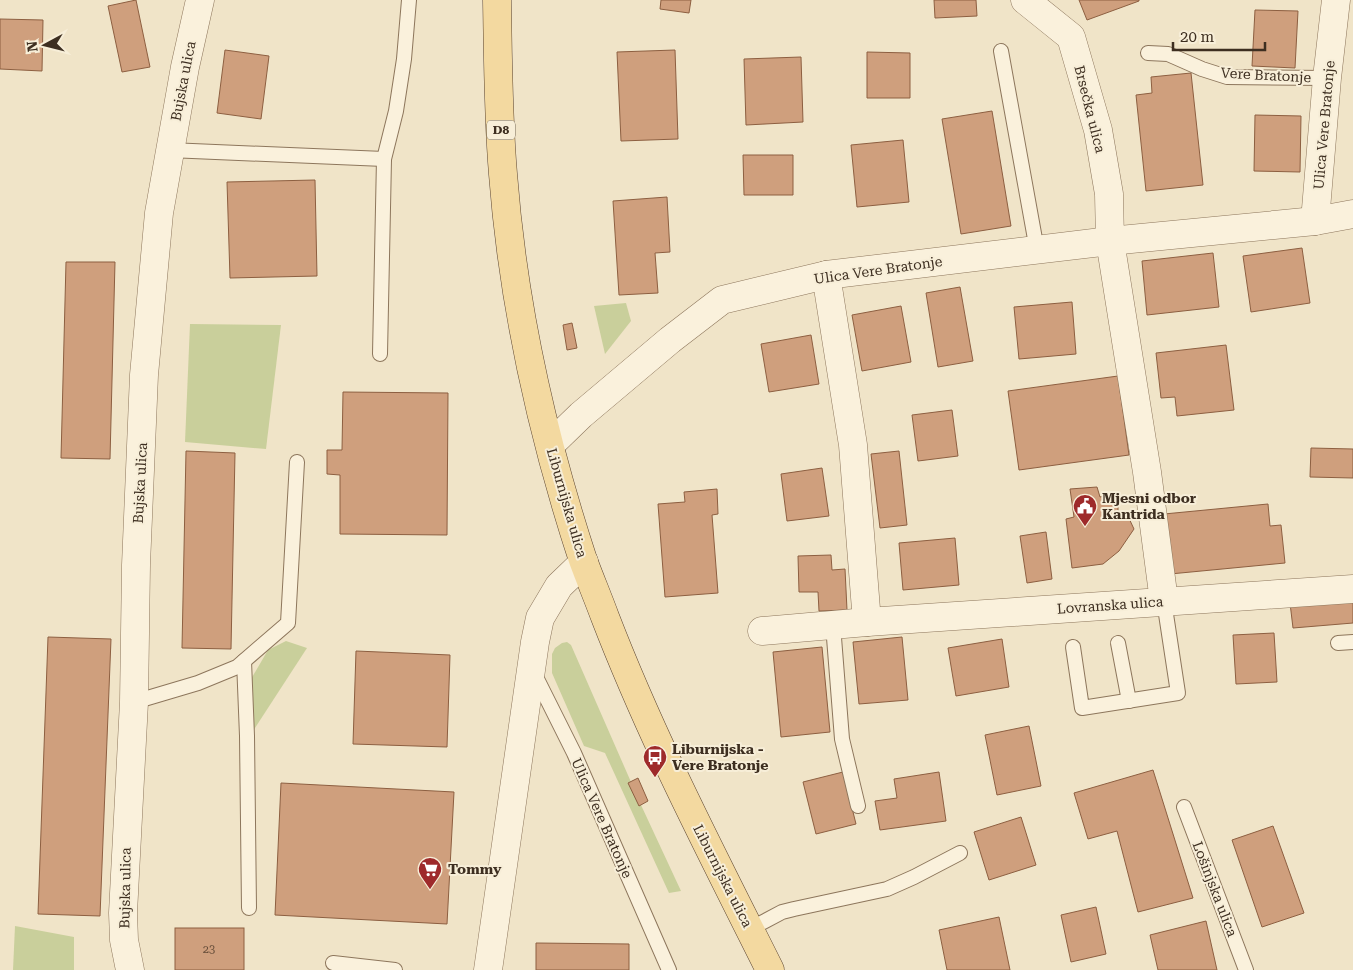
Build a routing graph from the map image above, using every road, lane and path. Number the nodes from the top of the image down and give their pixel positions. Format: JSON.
{"nodes":[{"id":1,"x":200,"y":0,"type":"edge"},
{"id":2,"x":409,"y":0,"type":"edge"},
{"id":3,"x":497,"y":0,"type":"edge"},
{"id":4,"x":1025,"y":0,"type":"edge"},
{"id":5,"x":1336,"y":0,"type":"edge"},
{"id":6,"x":1000,"y":50,"type":"dead end"},
{"id":7,"x":1148,"y":54,"type":"dead end"},
{"id":8,"x":1327,"y":78,"type":"junction"},
{"id":9,"x":169,"y":150,"type":"junction"},
{"id":10,"x":384,"y":158,"type":"junction"},
{"id":11,"x":1353,"y":214,"type":"edge"},
{"id":12,"x":1315,"y":221,"type":"junction"},
{"id":13,"x":1110,"y":241,"type":"junction"},
{"id":14,"x":1037,"y":250,"type":"junction"},
{"id":15,"x":826,"y":274,"type":"junction"},
{"id":16,"x":380,"y":354,"type":"dead end"},
{"id":17,"x":550,"y":445,"type":"junction"},
{"id":18,"x":297,"y":462,"type":"dead end"},
{"id":19,"x":584,"y":562,"type":"junction"},
{"id":20,"x":1353,"y":589,"type":"edge"},
{"id":21,"x":1164,"y":601,"type":"junction"},
{"id":22,"x":867,"y":622,"type":"junction"},
{"id":23,"x":833,"y":625,"type":"junction"},
{"id":24,"x":762,"y":631,"type":"dead end"},
{"id":25,"x":1353,"y":642,"type":"edge"},
{"id":26,"x":1118,"y":643,"type":"dead end"},
{"id":27,"x":1338,"y":643,"type":"dead end"},
{"id":28,"x":1073,"y":647,"type":"dead end"},
{"id":29,"x":244,"y":661,"type":"junction"},
{"id":30,"x":531,"y":668,"type":"junction"},
{"id":31,"x":1129,"y":701,"type":"junction"},
{"id":32,"x":134,"y":702,"type":"junction"},
{"id":33,"x":858,"y":806,"type":"dead end"},
{"id":34,"x":1184,"y":807,"type":"dead end"},
{"id":35,"x":960,"y":853,"type":"dead end"},
{"id":36,"x":250,"y":908,"type":"dead end"},
{"id":37,"x":750,"y":929,"type":"junction"},
{"id":38,"x":333,"y":962,"type":"dead end"},
{"id":39,"x":130,"y":970,"type":"edge"},
{"id":40,"x":394,"y":970,"type":"edge"},
{"id":41,"x":488,"y":970,"type":"edge"},
{"id":42,"x":669,"y":970,"type":"edge"},
{"id":43,"x":770,"y":970,"type":"edge"},
{"id":44,"x":1246,"y":970,"type":"edge"}],
"edges":[{"from":1,"to":9,"type":"street","name":"Bujska ulica"},
{"from":2,"to":10,"type":"lane"},
{"from":3,"to":17,"type":"main road","name":"Liburnijska ulica","number":"D8"},
{"from":4,"to":13,"type":"street","name":"Brsečka ulica"},
{"from":5,"to":8,"type":"street","name":"Ulica Vere Bratonje"},
{"from":6,"to":14,"type":"lane"},
{"from":7,"to":8,"type":"lane","name":"Vere Bratonje"},
{"from":8,"to":12,"type":"street","name":"Ulica Vere Bratonje"},
{"from":9,"to":10,"type":"lane"},
{"from":9,"to":32,"type":"street","name":"Bujska ulica"},
{"from":10,"to":16,"type":"lane"},
{"from":11,"to":12,"type":"street","name":"Ulica Vere Bratonje"},
{"from":12,"to":13,"type":"street","name":"Ulica Vere Bratonje"},
{"from":13,"to":14,"type":"street","name":"Ulica Vere Bratonje"},
{"from":13,"to":21,"type":"street"},
{"from":14,"to":15,"type":"street","name":"Ulica Vere Bratonje"},
{"from":15,"to":17,"type":"street","name":"Ulica Vere Bratonje"},
{"from":15,"to":22,"type":"street"},
{"from":17,"to":19,"type":"main road","name":"Liburnijska ulica","number":"D8"},
{"from":18,"to":29,"type":"lane"},
{"from":19,"to":30,"type":"street"},
{"from":19,"to":37,"type":"main road","name":"Liburnijska ulica","number":"D8"},
{"from":20,"to":21,"type":"street","name":"Lovranska ulica"},
{"from":21,"to":22,"type":"street","name":"Lovranska ulica"},
{"from":21,"to":31,"type":"lane"},
{"from":22,"to":23,"type":"street","name":"Lovranska ulica"},
{"from":23,"to":24,"type":"street","name":"Lovranska ulica"},
{"from":23,"to":33,"type":"lane"},
{"from":25,"to":27,"type":"lane"},
{"from":26,"to":31,"type":"lane"},
{"from":28,"to":31,"type":"lane"},
{"from":29,"to":32,"type":"lane"},
{"from":29,"to":36,"type":"lane"},
{"from":30,"to":41,"type":"street"},
{"from":30,"to":42,"type":"lane","name":"Ulica Vere Bratonje"},
{"from":32,"to":39,"type":"street","name":"Bujska ulica"},
{"from":34,"to":44,"type":"lane","name":"Lošinjska ulica"},
{"from":35,"to":37,"type":"lane"},
{"from":37,"to":43,"type":"main road","name":"Liburnijska ulica","number":"D8"},
{"from":38,"to":40,"type":"lane"}]}
